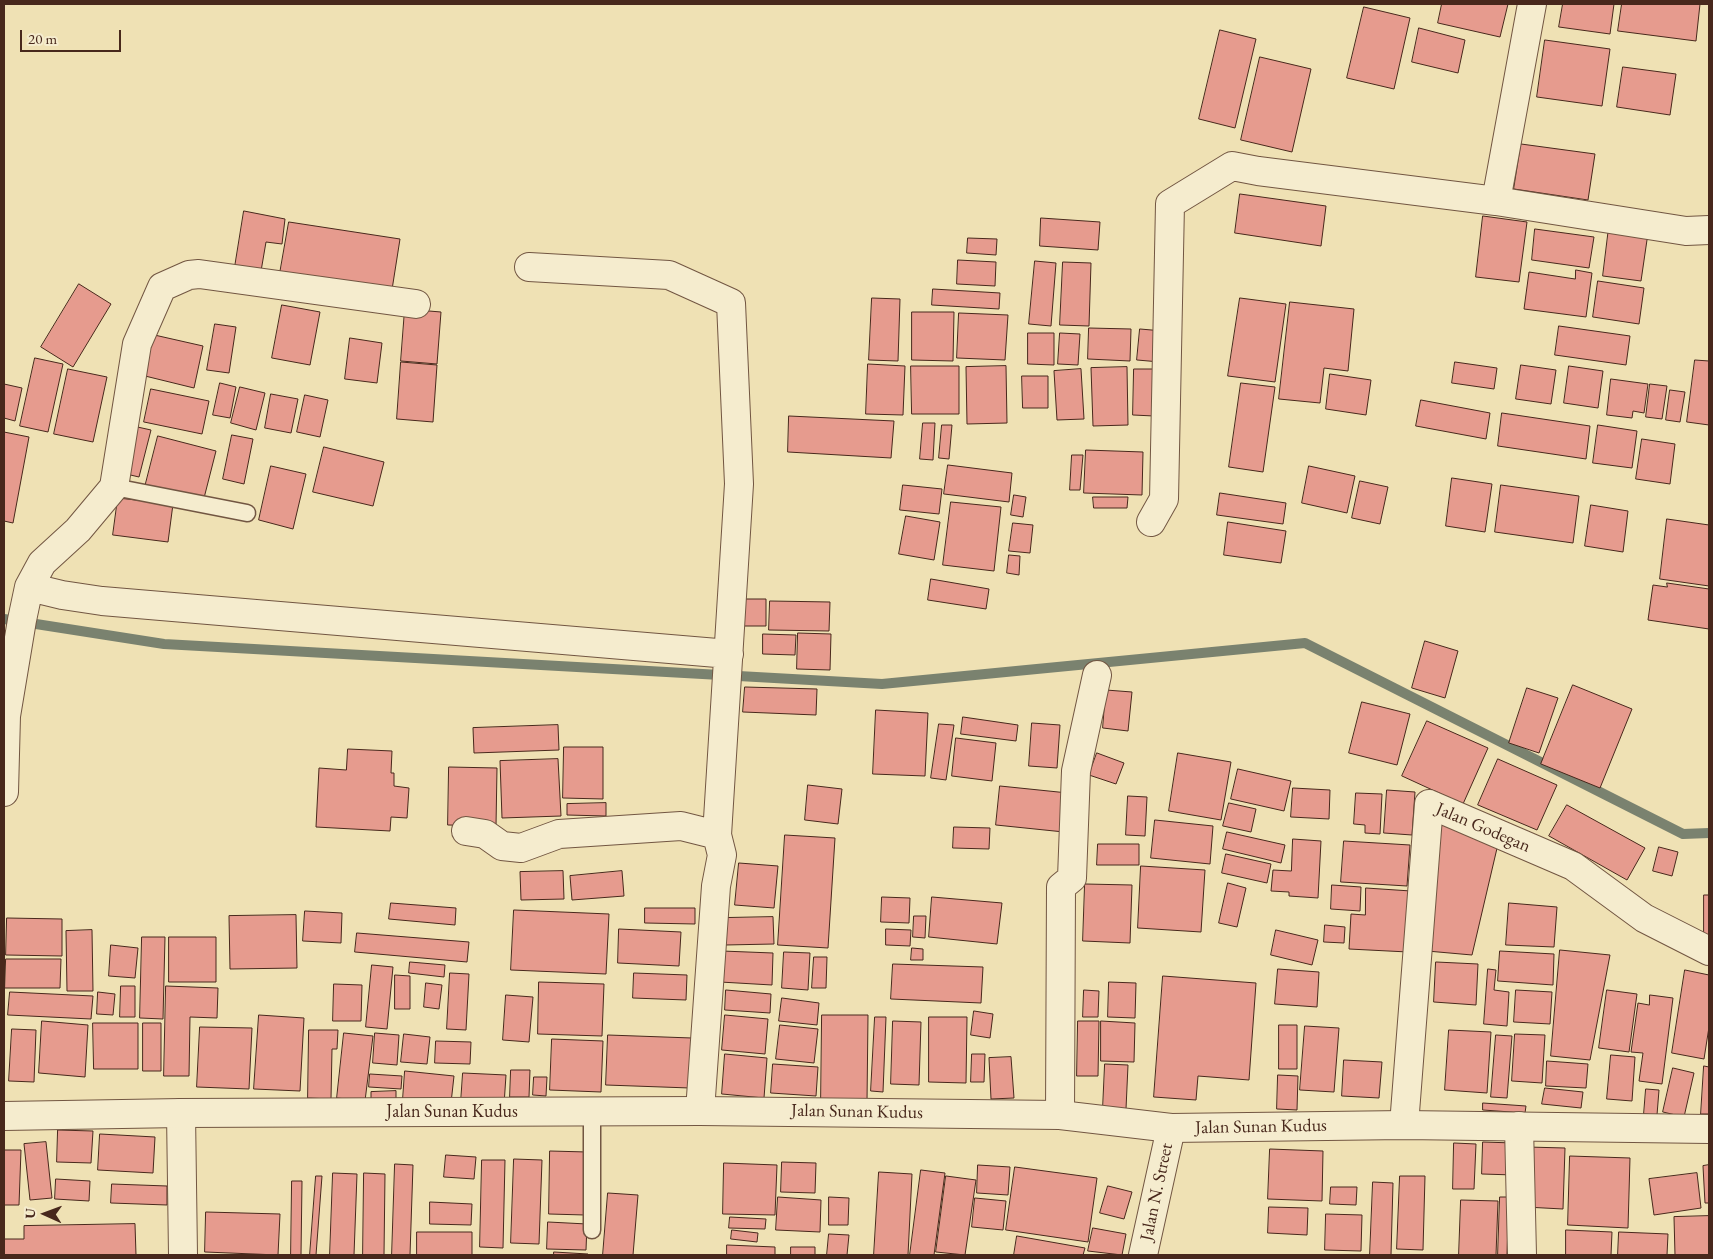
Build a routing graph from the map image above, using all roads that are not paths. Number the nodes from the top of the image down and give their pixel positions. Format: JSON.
{"nodes":[{"id":1,"x":1532,"y":4,"type":"edge"},
{"id":2,"x":1496,"y":201,"type":"junction"},
{"id":3,"x":1709,"y":230,"type":"edge"},
{"id":4,"x":529,"y":267,"type":"dead end"},
{"id":5,"x":416,"y":304,"type":"dead end"},
{"id":6,"x":114,"y":487,"type":"junction"},
{"id":7,"x":247,"y":513,"type":"dead end"},
{"id":8,"x":1151,"y":522,"type":"dead end"},
{"id":9,"x":26,"y":601,"type":"junction"},
{"id":10,"x":729,"y":654,"type":"junction"},
{"id":11,"x":1097,"y":675,"type":"dead end"},
{"id":12,"x":4,"y":792,"type":"edge"},
{"id":13,"x":466,"y":831,"type":"dead end"},
{"id":14,"x":717,"y":834,"type":"junction"},
{"id":15,"x":1709,"y":951,"type":"edge"},
{"id":16,"x":700,"y":1111,"type":"junction"},
{"id":17,"x":592,"y":1112,"type":"junction"},
{"id":18,"x":181,"y":1113,"type":"junction"},
{"id":19,"x":1060,"y":1115,"type":"junction"},
{"id":20,"x":4,"y":1116,"type":"edge"},
{"id":21,"x":1404,"y":1125,"type":"junction"},
{"id":22,"x":1519,"y":1126,"type":"junction"},
{"id":23,"x":1171,"y":1128,"type":"junction"},
{"id":24,"x":1709,"y":1129,"type":"edge"},
{"id":25,"x":592,"y":1230,"type":"dead end"},
{"id":26,"x":184,"y":1255,"type":"edge"},
{"id":27,"x":1143,"y":1255,"type":"edge"},
{"id":28,"x":1522,"y":1255,"type":"edge"}],
"edges":[{"from":1,"to":2,"type":"street"},
{"from":2,"to":3,"type":"street"},
{"from":2,"to":8,"type":"street"},
{"from":4,"to":10,"type":"street"},
{"from":5,"to":6,"type":"street"},
{"from":6,"to":7,"type":"lane"},
{"from":6,"to":9,"type":"street"},
{"from":9,"to":10,"type":"street"},
{"from":9,"to":12,"type":"street"},
{"from":10,"to":14,"type":"street"},
{"from":11,"to":19,"type":"street"},
{"from":13,"to":14,"type":"street"},
{"from":14,"to":16,"type":"street"},
{"from":15,"to":21,"type":"street","name":"Jalan Godegan"},
{"from":16,"to":17,"type":"street","name":"Jalan Sunan Kudus"},
{"from":16,"to":19,"type":"street","name":"Jalan Sunan Kudus"},
{"from":17,"to":18,"type":"street","name":"Jalan Sunan Kudus"},
{"from":17,"to":25,"type":"lane"},
{"from":18,"to":20,"type":"street","name":"Jalan Sunan Kudus"},
{"from":18,"to":26,"type":"street"},
{"from":19,"to":23,"type":"street","name":"Jalan Sunan Kudus"},
{"from":21,"to":22,"type":"street","name":"Jalan Sunan Kudus"},
{"from":21,"to":23,"type":"street","name":"Jalan Sunan Kudus"},
{"from":22,"to":24,"type":"street","name":"Jalan Sunan Kudus"},
{"from":22,"to":28,"type":"street"},
{"from":23,"to":27,"type":"street","name":"Jalan N. Street"}]}
